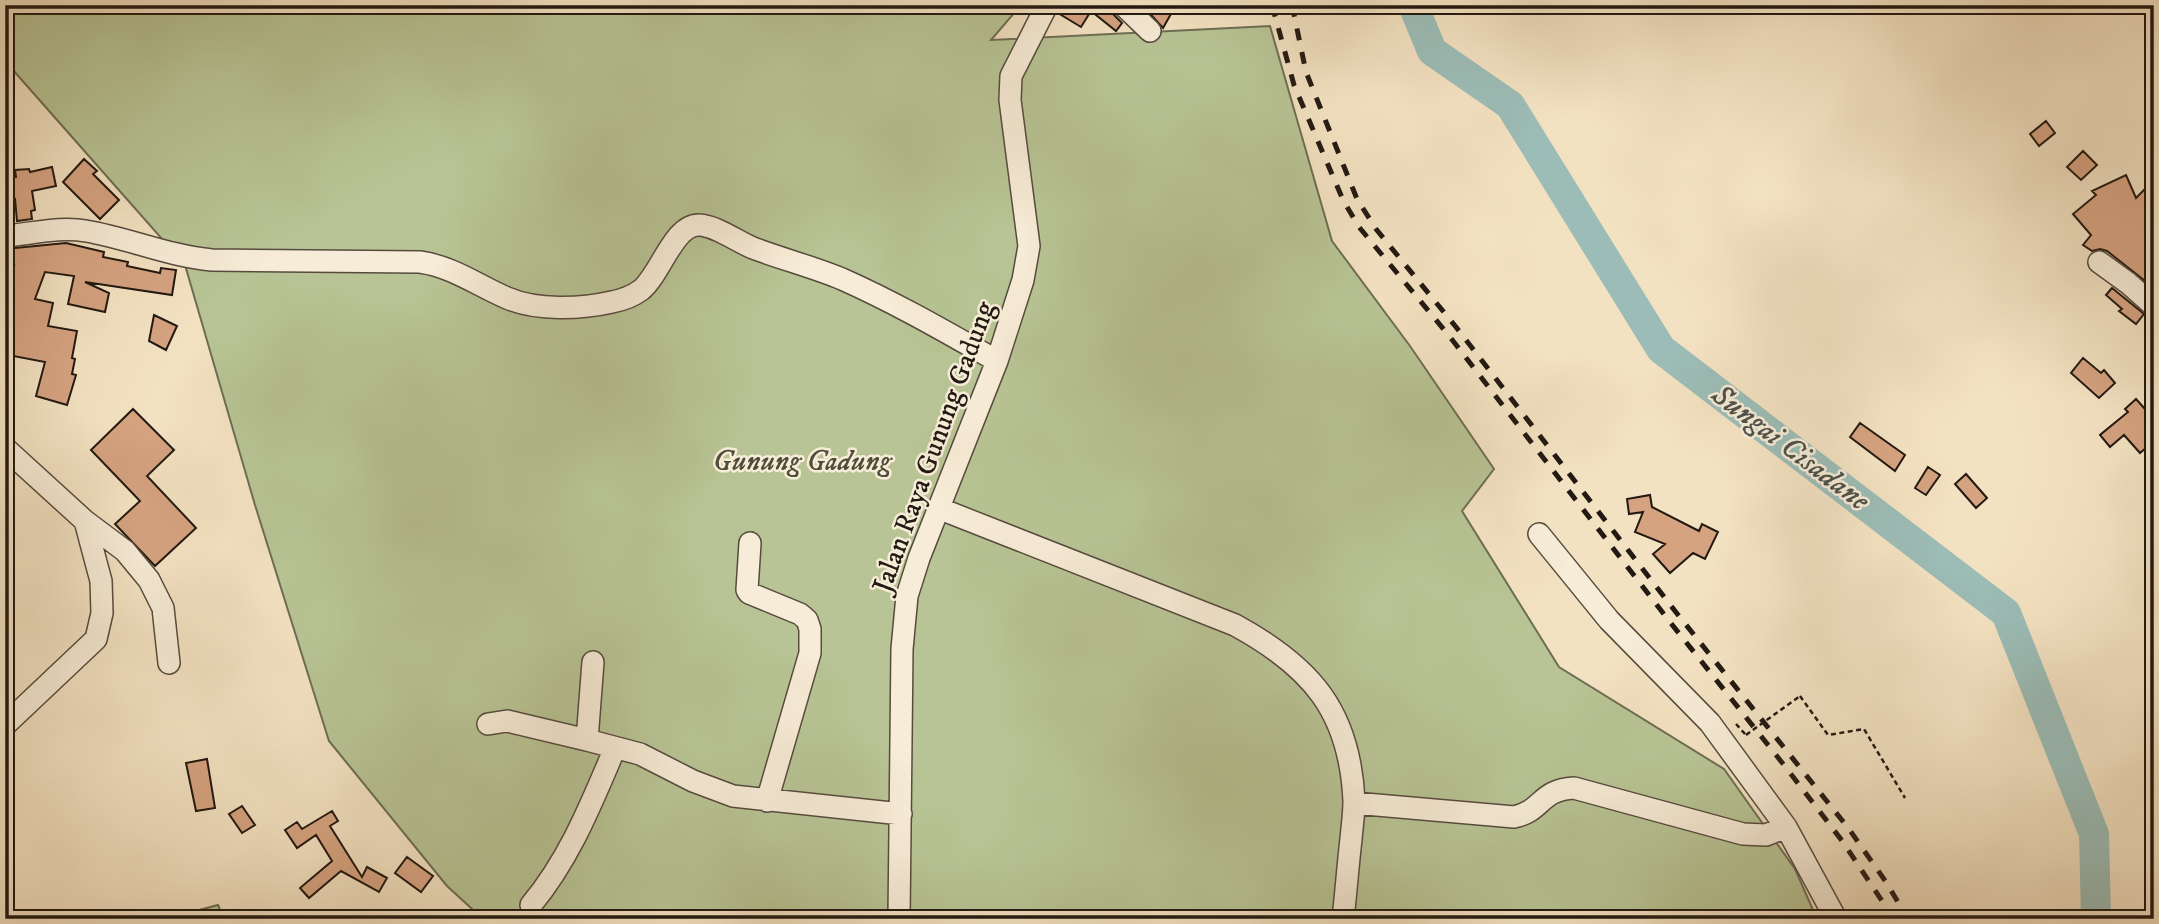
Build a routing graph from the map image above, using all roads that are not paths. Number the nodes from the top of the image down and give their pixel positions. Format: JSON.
{"nodes":[{"id":1,"x":1047,"y":5,"type":"edge"},
{"id":2,"x":1123,"y":5,"type":"edge"},
{"id":3,"x":1150,"y":31,"type":"dead end"},
{"id":4,"x":5,"y":236,"type":"edge"},
{"id":5,"x":2099,"y":262,"type":"dead end"},
{"id":6,"x":2154,"y":306,"type":"edge"},
{"id":7,"x":997,"y":361,"type":"junction"},
{"id":8,"x":5,"y":448,"type":"edge"},
{"id":9,"x":938,"y":508,"type":"junction"},
{"id":10,"x":85,"y":522,"type":"junction"},
{"id":11,"x":1539,"y":534,"type":"dead end"},
{"id":12,"x":750,"y":543,"type":"dead end"},
{"id":13,"x":593,"y":662,"type":"dead end"},
{"id":14,"x":169,"y":663,"type":"dead end"},
{"id":15,"x":488,"y":724,"type":"dead end"},
{"id":16,"x":5,"y":725,"type":"edge"},
{"id":17,"x":587,"y":740,"type":"junction"},
{"id":18,"x":615,"y":748,"type":"junction"},
{"id":19,"x":767,"y":801,"type":"junction"},
{"id":20,"x":1354,"y":803,"type":"junction"},
{"id":21,"x":901,"y":814,"type":"junction"},
{"id":22,"x":1786,"y":828,"type":"junction"},
{"id":23,"x":531,"y":905,"type":"dead end"},
{"id":24,"x":899,"y":919,"type":"edge"},
{"id":25,"x":1343,"y":919,"type":"edge"},
{"id":26,"x":1836,"y":919,"type":"edge"}],
"edges":[{"from":1,"to":7,"type":"street","name":"Jalan Raya Gunung Gadung"},
{"from":2,"to":3,"type":"street"},
{"from":4,"to":7,"type":"street"},
{"from":5,"to":6,"type":"street"},
{"from":7,"to":9,"type":"street","name":"Jalan Raya Gunung Gadung"},
{"from":8,"to":10,"type":"street"},
{"from":9,"to":20,"type":"street"},
{"from":9,"to":21,"type":"street","name":"Jalan Raya Gunung Gadung"},
{"from":10,"to":14,"type":"street"},
{"from":10,"to":16,"type":"street"},
{"from":11,"to":22,"type":"street"},
{"from":12,"to":19,"type":"street"},
{"from":13,"to":17,"type":"street"},
{"from":15,"to":17,"type":"street"},
{"from":17,"to":18,"type":"street"},
{"from":18,"to":19,"type":"street"},
{"from":18,"to":23,"type":"street"},
{"from":19,"to":21,"type":"street"},
{"from":20,"to":22,"type":"street"},
{"from":20,"to":25,"type":"street"},
{"from":21,"to":24,"type":"street","name":"Jalan Raya Gunung Gadung"},
{"from":22,"to":26,"type":"street"}]}
